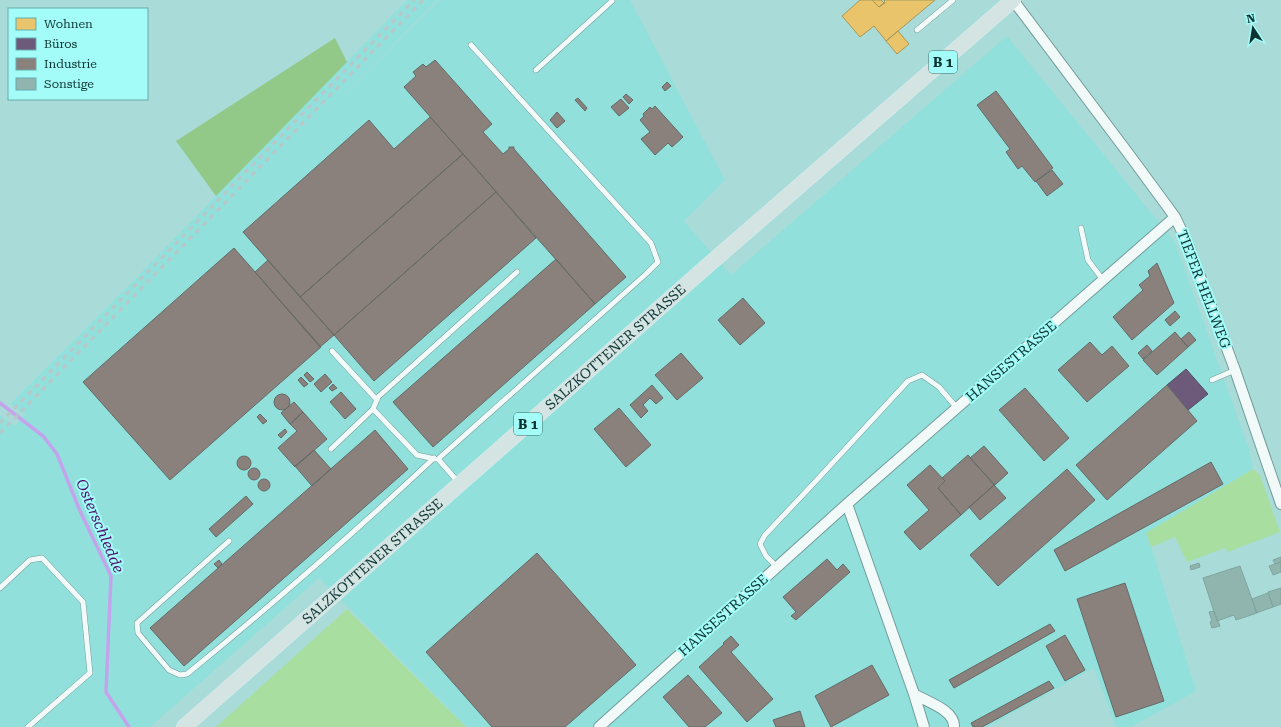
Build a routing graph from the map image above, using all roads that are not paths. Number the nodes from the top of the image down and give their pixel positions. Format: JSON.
{"nodes":[{"id":1,"x":953,"y":0,"type":"edge"},
{"id":2,"x":1013,"y":0,"type":"edge"},
{"id":3,"x":612,"y":1,"type":"dead end"},
{"id":4,"x":917,"y":30,"type":"dead end"},
{"id":5,"x":471,"y":45,"type":"dead end"},
{"id":6,"x":536,"y":70,"type":"dead end"},
{"id":7,"x":1175,"y":217,"type":"junction"},
{"id":8,"x":1081,"y":228,"type":"dead end"},
{"id":9,"x":517,"y":272,"type":"dead end"},
{"id":10,"x":1103,"y":280,"type":"junction"},
{"id":11,"x":332,"y":351,"type":"dead end"},
{"id":12,"x":1235,"y":370,"type":"junction"},
{"id":13,"x":1212,"y":380,"type":"dead end"},
{"id":14,"x":376,"y":400,"type":"junction"},
{"id":15,"x":957,"y":408,"type":"junction"},
{"id":16,"x":374,"y":409,"type":"junction"},
{"id":17,"x":331,"y":449,"type":"dead end"},
{"id":18,"x":436,"y":459,"type":"junction"},
{"id":19,"x":460,"y":484,"type":"junction"},
{"id":20,"x":847,"y":504,"type":"junction"},
{"id":21,"x":1281,"y":504,"type":"edge"},
{"id":22,"x":229,"y":541,"type":"dead end"},
{"id":23,"x":777,"y":567,"type":"junction"},
{"id":24,"x":0,"y":588,"type":"edge"},
{"id":25,"x":914,"y":694,"type":"junction"},
{"id":26,"x":28,"y":727,"type":"edge"},
{"id":27,"x":184,"y":727,"type":"edge"},
{"id":28,"x":599,"y":727,"type":"edge"},
{"id":29,"x":924,"y":727,"type":"edge"},
{"id":30,"x":954,"y":727,"type":"edge"}],
"edges":[{"from":1,"to":4,"type":"lane"},
{"from":2,"to":7,"type":"street","name":"TIEFER HELLWEG"},
{"from":2,"to":19,"type":"main road","name":"SALZKOTTENER STRASSE","number":"B 1"},
{"from":3,"to":6,"type":"lane"},
{"from":5,"to":18,"type":"lane"},
{"from":7,"to":10,"type":"street","name":"HANSESTRASSE"},
{"from":7,"to":12,"type":"street","name":"TIEFER HELLWEG"},
{"from":8,"to":10,"type":"lane"},
{"from":9,"to":14,"type":"lane"},
{"from":10,"to":15,"type":"street","name":"HANSESTRASSE"},
{"from":11,"to":14,"type":"lane"},
{"from":12,"to":13,"type":"lane"},
{"from":12,"to":21,"type":"street","name":"TIEFER HELLWEG"},
{"from":14,"to":16,"type":"lane"},
{"from":15,"to":20,"type":"street","name":"HANSESTRASSE"},
{"from":15,"to":23,"type":"lane"},
{"from":16,"to":17,"type":"lane"},
{"from":16,"to":18,"type":"lane"},
{"from":18,"to":19,"type":"lane"},
{"from":18,"to":22,"type":"lane"},
{"from":19,"to":27,"type":"main road","name":"SALZKOTTENER STRASSE","number":"B 1"},
{"from":20,"to":23,"type":"street","name":"HANSESTRASSE"},
{"from":20,"to":25,"type":"street"},
{"from":23,"to":28,"type":"street","name":"HANSESTRASSE"},
{"from":24,"to":26,"type":"lane"},
{"from":25,"to":29,"type":"street"},
{"from":25,"to":30,"type":"street"}]}
